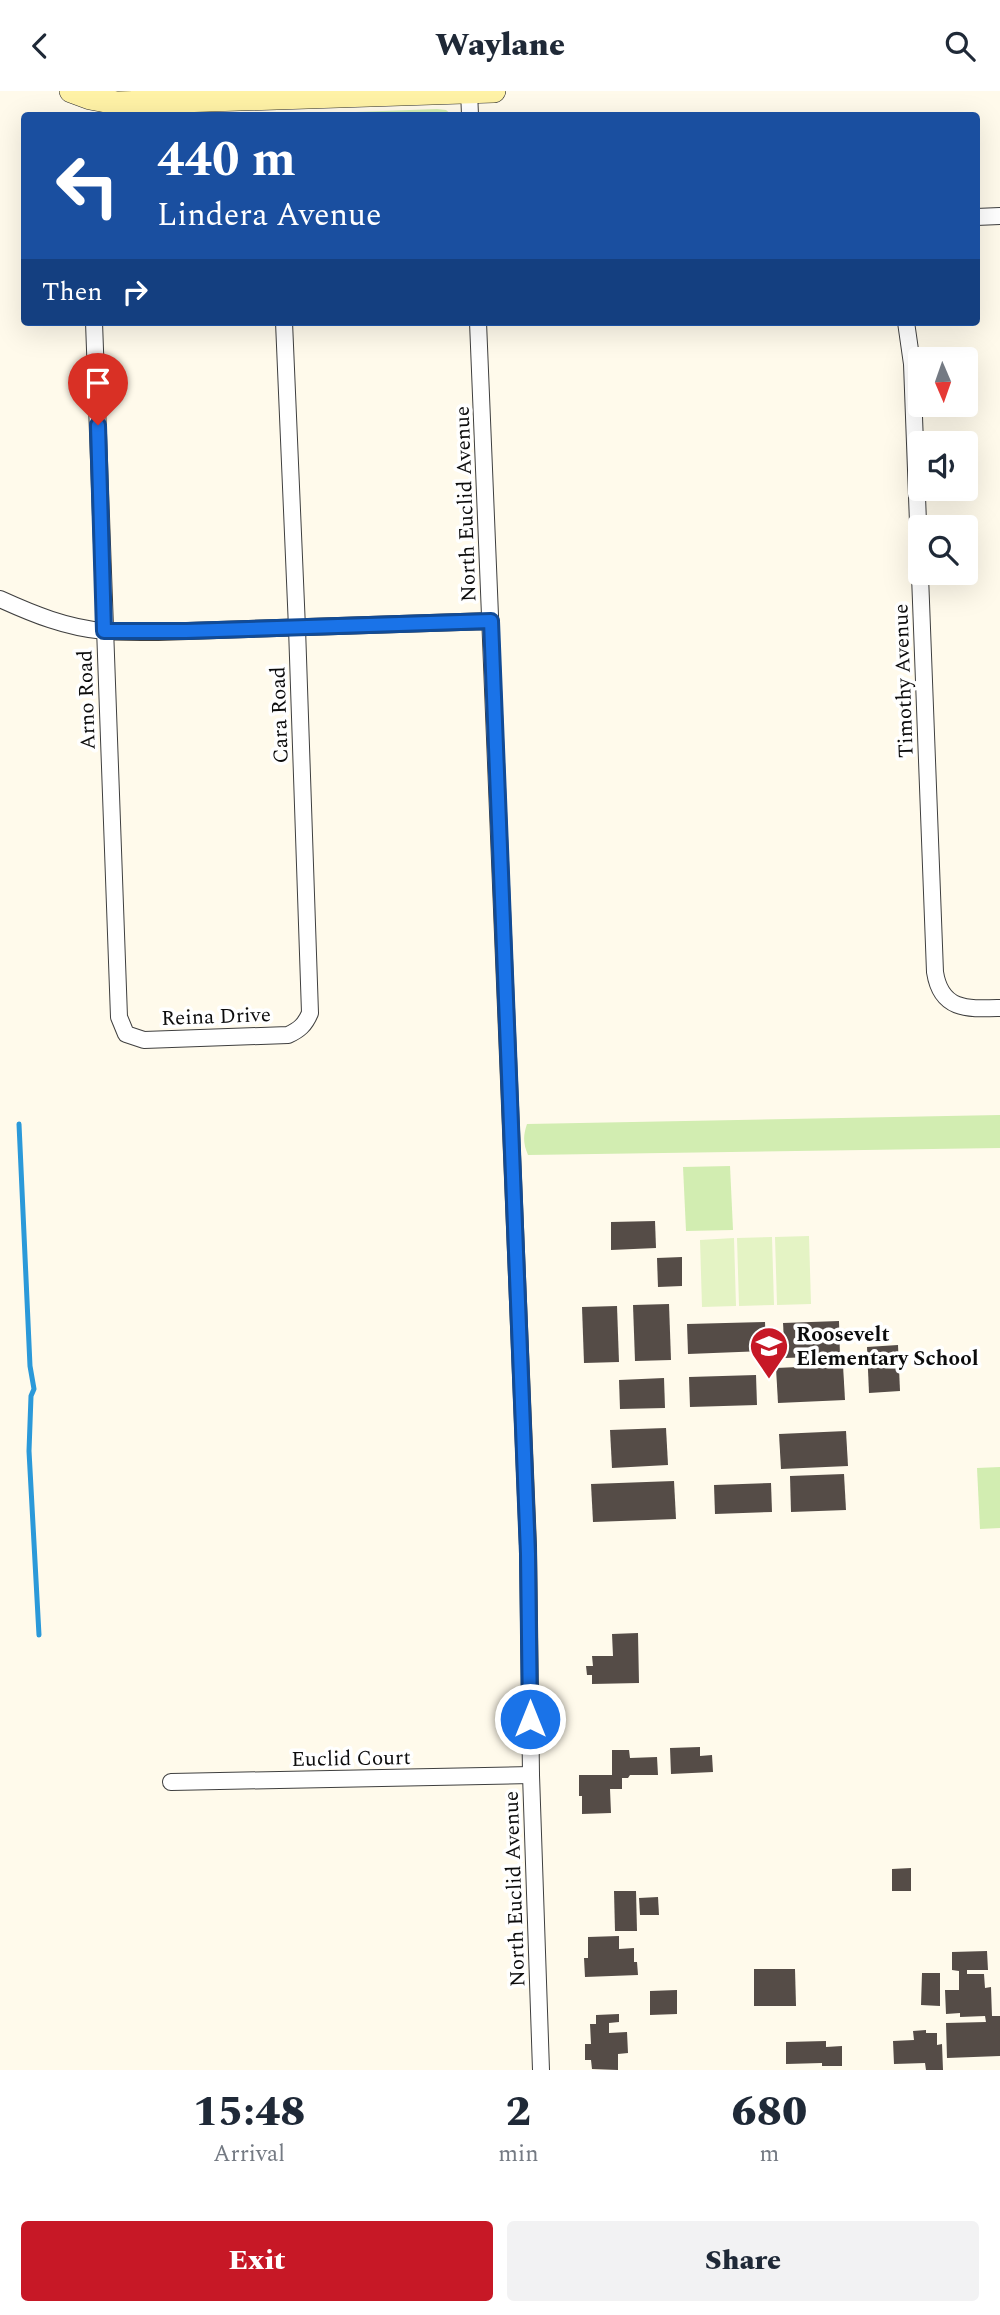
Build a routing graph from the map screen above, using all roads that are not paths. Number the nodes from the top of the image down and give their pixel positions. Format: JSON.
{"nodes":[{"id":1,"x":71,"y":91,"type":"edge"},
{"id":2,"x":469,"y":91,"type":"edge"},
{"id":3,"x":494,"y":91,"type":"edge"},
{"id":4,"x":470,"y":112,"type":"edge"},
{"id":5,"x":1000,"y":216,"type":"edge"},
{"id":6,"x":980,"y":217,"type":"edge"},
{"id":7,"x":94,"y":326,"type":"edge"},
{"id":8,"x":284,"y":326,"type":"edge"},
{"id":9,"x":478,"y":326,"type":"edge"},
{"id":10,"x":907,"y":326,"type":"edge"},
{"id":11,"x":0,"y":599,"type":"edge"},
{"id":12,"x":491,"y":621,"type":"junction"},
{"id":13,"x":297,"y":628,"type":"junction"},
{"id":14,"x":104,"y":631,"type":"junction"},
{"id":15,"x":1000,"y":1008,"type":"edge"},
{"id":16,"x":306,"y":1023,"type":"joint"},
{"id":17,"x":126,"y":1034,"type":"joint"},
{"id":18,"x":531,"y":1775,"type":"junction"},
{"id":19,"x":171,"y":1783,"type":"dead end"},
{"id":20,"x":541,"y":2070,"type":"edge"}],
"edges":[{"from":1,"to":2,"type":"street"},
{"from":2,"to":3,"type":"street"},
{"from":2,"to":4,"type":"street"},
{"from":5,"to":6,"type":"street"},
{"from":7,"to":14,"type":"street","name":"Arno Road"},
{"from":8,"to":13,"type":"street","name":"Cara Road"},
{"from":9,"to":12,"type":"street","name":"North Euclid Avenue"},
{"from":10,"to":15,"type":"street","name":"Timothy Avenue"},
{"from":11,"to":14,"type":"street"},
{"from":12,"to":13,"type":"street"},
{"from":12,"to":18,"type":"street","name":"North Euclid Avenue"},
{"from":13,"to":14,"type":"street"},
{"from":13,"to":16,"type":"street","name":"Cara Road"},
{"from":14,"to":17,"type":"street","name":"Arno Road"},
{"from":16,"to":17,"type":"street","name":"Reina Drive"},
{"from":18,"to":19,"type":"street","name":"Euclid Court"},
{"from":18,"to":20,"type":"street","name":"North Euclid Avenue"}]}
